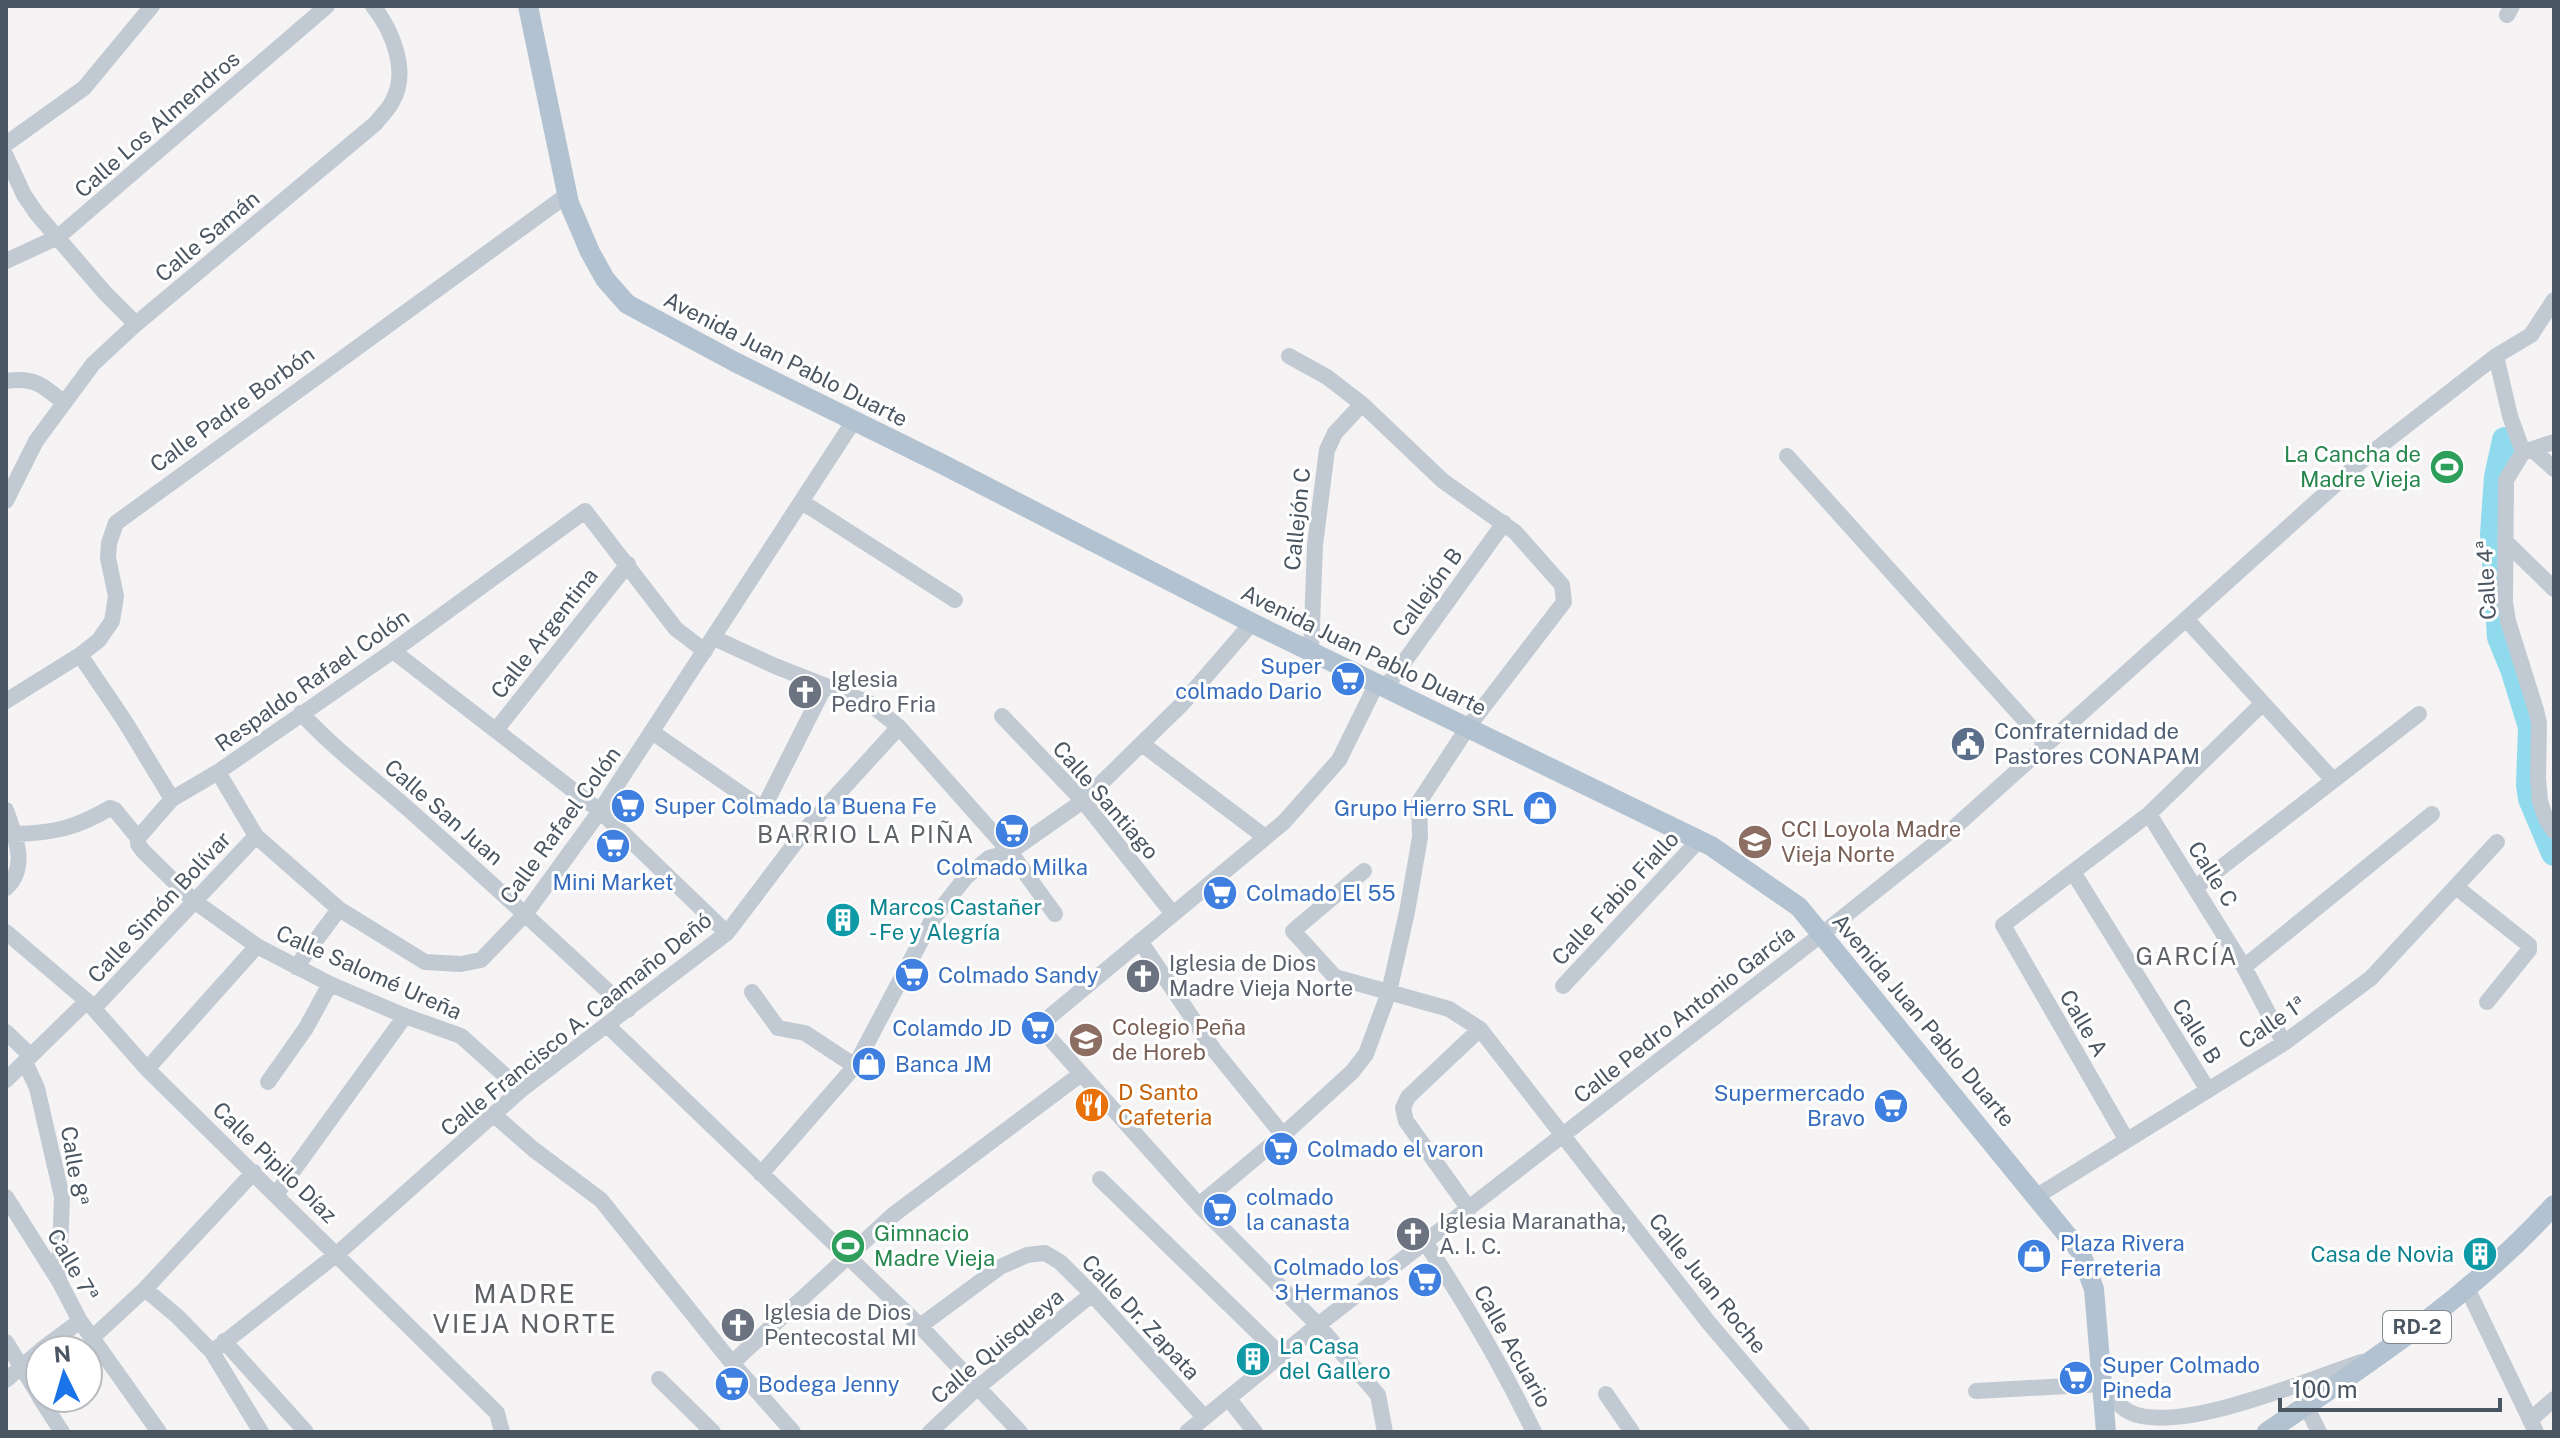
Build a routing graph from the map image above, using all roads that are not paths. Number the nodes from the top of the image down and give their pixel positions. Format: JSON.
{"nodes":[{"id":1,"x":152,"y":6,"type":"edge"},
{"id":2,"x":327,"y":6,"type":"edge"},
{"id":3,"x":373,"y":6,"type":"edge"},
{"id":4,"x":528,"y":6,"type":"edge"},
{"id":5,"x":6,"y":144,"type":"edge"},
{"id":6,"x":6,"y":156,"type":"edge"},
{"id":7,"x":567,"y":195,"type":"junction"},
{"id":8,"x":58,"y":237,"type":"junction"},
{"id":9,"x":6,"y":261,"type":"edge"},
{"id":10,"x":2554,"y":300,"type":"edge"},
{"id":11,"x":136,"y":324,"type":"junction"},
{"id":12,"x":1289,"y":356,"type":"dead end"},
{"id":13,"x":2496,"y":356,"type":"junction"},
{"id":14,"x":6,"y":381,"type":"edge"},
{"id":15,"x":64,"y":403,"type":"junction"},
{"id":16,"x":1362,"y":404,"type":"junction"},
{"id":17,"x":853,"y":422,"type":"junction"},
{"id":18,"x":2554,"y":442,"type":"edge"},
{"id":19,"x":2528,"y":450,"type":"junction"},
{"id":20,"x":1787,"y":456,"type":"dead end"},
{"id":21,"x":2554,"y":469,"type":"edge"},
{"id":22,"x":6,"y":501,"type":"edge"},
{"id":23,"x":802,"y":502,"type":"junction"},
{"id":24,"x":1504,"y":523,"type":"junction"},
{"id":25,"x":2505,"y":541,"type":"junction"},
{"id":26,"x":628,"y":564,"type":"junction"},
{"id":27,"x":2554,"y":589,"type":"edge"},
{"id":28,"x":955,"y":600,"type":"dead end"},
{"id":29,"x":2186,"y":619,"type":"junction"},
{"id":30,"x":1252,"y":623,"type":"junction"},
{"id":31,"x":710,"y":645,"type":"junction"},
{"id":32,"x":393,"y":651,"type":"junction"},
{"id":33,"x":1311,"y":652,"type":"junction"},
{"id":34,"x":80,"y":655,"type":"junction"},
{"id":35,"x":1381,"y":685,"type":"junction"},
{"id":36,"x":825,"y":686,"type":"junction"},
{"id":37,"x":6,"y":701,"type":"edge"},
{"id":38,"x":2263,"y":703,"type":"junction"},
{"id":39,"x":2536,"y":710,"type":"junction"},
{"id":40,"x":301,"y":713,"type":"junction"},
{"id":41,"x":2419,"y":714,"type":"dead end"},
{"id":42,"x":1002,"y":716,"type":"dead end"},
{"id":43,"x":2554,"y":723,"type":"edge"},
{"id":44,"x":899,"y":727,"type":"junction"},
{"id":45,"x":1468,"y":727,"type":"junction"},
{"id":46,"x":496,"y":730,"type":"junction"},
{"id":47,"x":652,"y":732,"type":"junction"},
{"id":48,"x":1142,"y":744,"type":"junction"},
{"id":49,"x":2046,"y":744,"type":"junction"},
{"id":50,"x":218,"y":772,"type":"junction"},
{"id":51,"x":2333,"y":780,"type":"junction"},
{"id":52,"x":172,"y":799,"type":"junction"},
{"id":53,"x":1083,"y":801,"type":"junction"},
{"id":54,"x":6,"y":810,"type":"edge"},
{"id":55,"x":600,"y":811,"type":"junction"},
{"id":56,"x":2149,"y":814,"type":"junction"},
{"id":57,"x":2432,"y":814,"type":"dead end"},
{"id":58,"x":2554,"y":831,"type":"edge"},
{"id":59,"x":15,"y":834,"type":"junction"},
{"id":60,"x":256,"y":836,"type":"junction"},
{"id":61,"x":1265,"y":837,"type":"junction"},
{"id":62,"x":138,"y":838,"type":"junction"},
{"id":63,"x":1699,"y":840,"type":"junction"},
{"id":64,"x":2497,"y":842,"type":"dead end"},
{"id":65,"x":1010,"y":852,"type":"junction"},
{"id":66,"x":1364,"y":871,"type":"dead end"},
{"id":67,"x":2073,"y":872,"type":"junction"},
{"id":68,"x":2196,"y":887,"type":"junction"},
{"id":69,"x":2456,"y":887,"type":"junction"},
{"id":70,"x":6,"y":888,"type":"edge"},
{"id":71,"x":194,"y":901,"type":"junction"},
{"id":72,"x":339,"y":909,"type":"junction"},
{"id":73,"x":526,"y":913,"type":"junction"},
{"id":74,"x":1055,"y":914,"type":"dead end"},
{"id":75,"x":1173,"y":914,"type":"junction"},
{"id":76,"x":6,"y":932,"type":"edge"},
{"id":77,"x":727,"y":933,"type":"junction"},
{"id":78,"x":1822,"y":934,"type":"junction"},
{"id":79,"x":1140,"y":941,"type":"junction"},
{"id":80,"x":257,"y":946,"type":"junction"},
{"id":81,"x":296,"y":967,"type":"junction"},
{"id":82,"x":2244,"y":967,"type":"junction"},
{"id":83,"x":330,"y":984,"type":"junction"},
{"id":84,"x":1563,"y":986,"type":"dead end"},
{"id":85,"x":752,"y":992,"type":"dead end"},
{"id":86,"x":1389,"y":992,"type":"junction"},
{"id":87,"x":2487,"y":1002,"type":"dead end"},
{"id":88,"x":90,"y":1005,"type":"junction"},
{"id":89,"x":628,"y":1010,"type":"junction"},
{"id":90,"x":405,"y":1016,"type":"junction"},
{"id":91,"x":607,"y":1025,"type":"junction"},
{"id":92,"x":1480,"y":1029,"type":"junction"},
{"id":93,"x":6,"y":1032,"type":"edge"},
{"id":94,"x":2284,"y":1043,"type":"junction"},
{"id":95,"x":28,"y":1059,"type":"junction"},
{"id":96,"x":855,"y":1066,"type":"junction"},
{"id":97,"x":147,"y":1069,"type":"junction"},
{"id":98,"x":1081,"y":1074,"type":"junction"},
{"id":99,"x":6,"y":1080,"type":"edge"},
{"id":100,"x":268,"y":1082,"type":"dead end"},
{"id":101,"x":521,"y":1090,"type":"junction"},
{"id":102,"x":2208,"y":1090,"type":"junction"},
{"id":103,"x":493,"y":1114,"type":"junction"},
{"id":104,"x":1283,"y":1135,"type":"junction"},
{"id":105,"x":1563,"y":1135,"type":"junction"},
{"id":106,"x":2126,"y":1139,"type":"junction"},
{"id":107,"x":254,"y":1172,"type":"junction"},
{"id":108,"x":761,"y":1174,"type":"junction"},
{"id":109,"x":1100,"y":1179,"type":"dead end"},
{"id":110,"x":277,"y":1193,"type":"junction"},
{"id":111,"x":2037,"y":1196,"type":"junction"},
{"id":112,"x":6,"y":1197,"type":"edge"},
{"id":113,"x":1199,"y":1205,"type":"junction"},
{"id":114,"x":2554,"y":1205,"type":"edge"},
{"id":115,"x":1469,"y":1209,"type":"junction"},
{"id":116,"x":1425,"y":1242,"type":"junction"},
{"id":117,"x":337,"y":1254,"type":"junction"},
{"id":118,"x":849,"y":1256,"type":"junction"},
{"id":119,"x":59,"y":1281,"type":"junction"},
{"id":120,"x":2467,"y":1288,"type":"junction"},
{"id":121,"x":145,"y":1289,"type":"junction"},
{"id":122,"x":1092,"y":1294,"type":"junction"},
{"id":123,"x":80,"y":1321,"type":"junction"},
{"id":124,"x":1318,"y":1325,"type":"junction"},
{"id":125,"x":920,"y":1326,"type":"junction"},
{"id":126,"x":62,"y":1334,"type":"edge"},
{"id":127,"x":89,"y":1334,"type":"edge"},
{"id":128,"x":96,"y":1334,"type":"edge"},
{"id":129,"x":6,"y":1342,"type":"edge"},
{"id":130,"x":218,"y":1347,"type":"junction"},
{"id":131,"x":104,"y":1355,"type":"edge"},
{"id":132,"x":1281,"y":1355,"type":"junction"},
{"id":133,"x":2381,"y":1355,"type":"junction"},
{"id":134,"x":24,"y":1362,"type":"edge"},
{"id":135,"x":732,"y":1363,"type":"junction"},
{"id":136,"x":20,"y":1365,"type":"junction"},
{"id":137,"x":24,"y":1372,"type":"edge"},
{"id":138,"x":659,"y":1379,"type":"dead end"},
{"id":139,"x":6,"y":1380,"type":"edge"},
{"id":140,"x":2103,"y":1384,"type":"junction"},
{"id":141,"x":977,"y":1388,"type":"junction"},
{"id":142,"x":1976,"y":1391,"type":"dead end"},
{"id":143,"x":1606,"y":1394,"type":"dead end"},
{"id":144,"x":1228,"y":1398,"type":"junction"},
{"id":145,"x":2554,"y":1399,"type":"edge"},
{"id":146,"x":2306,"y":1406,"type":"junction"},
{"id":147,"x":50,"y":1414,"type":"edge"},
{"id":148,"x":1204,"y":1417,"type":"junction"},
{"id":149,"x":2533,"y":1426,"type":"edge"},
{"id":150,"x":62,"y":1432,"type":"edge"},
{"id":151,"x":159,"y":1432,"type":"edge"},
{"id":152,"x":261,"y":1432,"type":"edge"},
{"id":153,"x":306,"y":1432,"type":"edge"},
{"id":154,"x":502,"y":1432,"type":"edge"},
{"id":155,"x":713,"y":1432,"type":"edge"},
{"id":156,"x":793,"y":1432,"type":"edge"},
{"id":157,"x":930,"y":1432,"type":"edge"},
{"id":158,"x":1020,"y":1432,"type":"edge"},
{"id":159,"x":1187,"y":1432,"type":"edge"},
{"id":160,"x":1255,"y":1432,"type":"edge"},
{"id":161,"x":1385,"y":1432,"type":"edge"},
{"id":162,"x":1534,"y":1432,"type":"edge"},
{"id":163,"x":1632,"y":1432,"type":"edge"},
{"id":164,"x":1802,"y":1432,"type":"edge"},
{"id":165,"x":2106,"y":1432,"type":"edge"},
{"id":166,"x":2267,"y":1432,"type":"edge"},
{"id":167,"x":2319,"y":1432,"type":"edge"}],
"edges":[{"from":1,"to":5,"type":"street"},
{"from":2,"to":8,"type":"street","name":"Calle Los Almendros"},
{"from":3,"to":11,"type":"street","name":"Calle Samán"},
{"from":4,"to":7,"type":"main road","name":"Avenida Juan Pablo Duarte"},
{"from":6,"to":8,"type":"street"},
{"from":7,"to":17,"type":"main road","name":"Avenida Juan Pablo Duarte"},
{"from":7,"to":34,"type":"street","name":"Calle Padre Borbón"},
{"from":8,"to":9,"type":"street","name":"Calle Los Almendros"},
{"from":8,"to":11,"type":"street"},
{"from":10,"to":13,"type":"street","name":"Calle Pedro Antonio García"},
{"from":11,"to":15,"type":"street","name":"Calle Samán"},
{"from":12,"to":16,"type":"street"},
{"from":13,"to":19,"type":"street"},
{"from":13,"to":29,"type":"street","name":"Calle Pedro Antonio García"},
{"from":14,"to":15,"type":"street"},
{"from":15,"to":22,"type":"street","name":"Calle Samán"},
{"from":16,"to":24,"type":"street"},
{"from":16,"to":33,"type":"street","name":"Callejón C"},
{"from":17,"to":23,"type":"street","name":"Calle Rafael Colón"},
{"from":17,"to":30,"type":"main road","name":"Avenida Juan Pablo Duarte"},
{"from":18,"to":19,"type":"street"},
{"from":19,"to":21,"type":"street"},
{"from":19,"to":25,"type":"street","name":"Calle 4ª"},
{"from":20,"to":49,"type":"street"},
{"from":23,"to":28,"type":"street"},
{"from":23,"to":31,"type":"street","name":"Calle Rafael Colón"},
{"from":24,"to":35,"type":"street","name":"Callejón B"},
{"from":24,"to":45,"type":"street"},
{"from":25,"to":27,"type":"street"},
{"from":25,"to":39,"type":"street","name":"Calle 4ª"},
{"from":26,"to":31,"type":"street"},
{"from":26,"to":32,"type":"street","name":"Respaldo Rafael Colón"},
{"from":26,"to":46,"type":"street","name":"Calle Argentina"},
{"from":29,"to":38,"type":"street"},
{"from":29,"to":49,"type":"street","name":"Calle Pedro Antonio García"},
{"from":30,"to":33,"type":"main road","name":"Avenida Juan Pablo Duarte"},
{"from":30,"to":48,"type":"street"},
{"from":31,"to":36,"type":"street"},
{"from":31,"to":47,"type":"street","name":"Calle Rafael Colón"},
{"from":32,"to":40,"type":"street","name":"Respaldo Rafael Colón"},
{"from":32,"to":46,"type":"street"},
{"from":33,"to":35,"type":"main road","name":"Avenida Juan Pablo Duarte"},
{"from":34,"to":37,"type":"street","name":"Calle Padre Borbón"},
{"from":34,"to":52,"type":"street"},
{"from":35,"to":45,"type":"main road","name":"Avenida Juan Pablo Duarte"},
{"from":35,"to":61,"type":"street","name":"Callejón B"},
{"from":36,"to":44,"type":"street"},
{"from":36,"to":47,"type":"street"},
{"from":38,"to":51,"type":"street"},
{"from":38,"to":56,"type":"street"},
{"from":39,"to":43,"type":"street"},
{"from":39,"to":58,"type":"street","name":"Calle 4ª"},
{"from":40,"to":50,"type":"street","name":"Respaldo Rafael Colón"},
{"from":40,"to":73,"type":"street","name":"Calle San Juan"},
{"from":41,"to":51,"type":"street"},
{"from":42,"to":53,"type":"street","name":"Calle Santiago"},
{"from":44,"to":65,"type":"street"},
{"from":44,"to":77,"type":"street","name":"Calle Francisco A. Caamaño Deñó"},
{"from":45,"to":63,"type":"main road","name":"Avenida Juan Pablo Duarte"},
{"from":45,"to":86,"type":"street"},
{"from":46,"to":55,"type":"street"},
{"from":47,"to":55,"type":"street","name":"Calle Rafael Colón"},
{"from":48,"to":53,"type":"street"},
{"from":48,"to":61,"type":"street"},
{"from":49,"to":78,"type":"street","name":"Calle Pedro Antonio García"},
{"from":50,"to":52,"type":"street","name":"Respaldo Rafael Colón"},
{"from":50,"to":60,"type":"street","name":"Calle Rafael Colón"},
{"from":51,"to":68,"type":"street"},
{"from":52,"to":62,"type":"street","name":"Respaldo Rafael Colón"},
{"from":53,"to":65,"type":"street"},
{"from":53,"to":75,"type":"street","name":"Calle Santiago"},
{"from":54,"to":59,"type":"street"},
{"from":55,"to":73,"type":"street","name":"Calle Rafael Colón"},
{"from":55,"to":77,"type":"street"},
{"from":56,"to":67,"type":"street"},
{"from":56,"to":68,"type":"street","name":"Calle C"},
{"from":57,"to":82,"type":"street"},
{"from":59,"to":62,"type":"street"},
{"from":59,"to":70,"type":"street"},
{"from":60,"to":71,"type":"street","name":"Calle Simón Bolívar"},
{"from":60,"to":72,"type":"street","name":"Calle Rafael Colón"},
{"from":61,"to":75,"type":"street","name":"Callejón B"},
{"from":62,"to":71,"type":"street"},
{"from":63,"to":78,"type":"main road","name":"Avenida Juan Pablo Duarte"},
{"from":63,"to":84,"type":"street","name":"Calle Fabio Fiallo"},
{"from":64,"to":69,"type":"street","name":"Calle 1ª"},
{"from":65,"to":74,"type":"street"},
{"from":65,"to":96,"type":"street"},
{"from":66,"to":86,"type":"street","name":"Calle Juan Roche"},
{"from":67,"to":102,"type":"street","name":"Calle B"},
{"from":67,"to":106,"type":"street","name":"Calle A"},
{"from":68,"to":82,"type":"street","name":"Calle C"},
{"from":69,"to":87,"type":"street"},
{"from":69,"to":94,"type":"street","name":"Calle 1ª"},
{"from":71,"to":80,"type":"street","name":"Calle Salomé Ureña"},
{"from":71,"to":88,"type":"street","name":"Calle Simón Bolívar"},
{"from":72,"to":73,"type":"street","name":"Calle Rafael Colón"},
{"from":72,"to":81,"type":"street"},
{"from":73,"to":89,"type":"street","name":"Calle San Juan"},
{"from":75,"to":79,"type":"street","name":"Callejón B"},
{"from":76,"to":88,"type":"street","name":"Calle Pipilo Díaz"},
{"from":77,"to":89,"type":"street","name":"Calle Francisco A. Caamaño Deñó"},
{"from":78,"to":105,"type":"street","name":"Calle Pedro Antonio García"},
{"from":78,"to":111,"type":"main road","name":"Avenida Juan Pablo Duarte"},
{"from":79,"to":98,"type":"street","name":"Callejón B"},
{"from":79,"to":104,"type":"street"},
{"from":80,"to":81,"type":"street","name":"Calle Salomé Ureña"},
{"from":80,"to":97,"type":"street"},
{"from":81,"to":83,"type":"street","name":"Calle Salomé Ureña"},
{"from":82,"to":94,"type":"street","name":"Calle C"},
{"from":83,"to":90,"type":"street","name":"Calle Salomé Ureña"},
{"from":83,"to":100,"type":"street"},
{"from":85,"to":96,"type":"street"},
{"from":86,"to":92,"type":"street","name":"Calle Juan Roche"},
{"from":86,"to":104,"type":"street"},
{"from":88,"to":95,"type":"street","name":"Calle Simón Bolívar"},
{"from":88,"to":97,"type":"street","name":"Calle Pipilo Díaz"},
{"from":89,"to":91,"type":"street","name":"Calle Francisco A. Caamaño Deñó"},
{"from":90,"to":101,"type":"street","name":"Calle Salomé Ureña"},
{"from":90,"to":110,"type":"street"},
{"from":91,"to":101,"type":"street","name":"Calle Francisco A. Caamaño Deñó"},
{"from":91,"to":108,"type":"street"},
{"from":92,"to":105,"type":"street","name":"Calle Juan Roche"},
{"from":92,"to":115,"type":"street"},
{"from":93,"to":95,"type":"street","name":"Calle 8ª"},
{"from":94,"to":102,"type":"street","name":"Calle 1ª"},
{"from":95,"to":99,"type":"street","name":"Calle Simón Bolívar"},
{"from":95,"to":119,"type":"street","name":"Calle 8ª"},
{"from":96,"to":108,"type":"street"},
{"from":97,"to":107,"type":"street","name":"Calle Pipilo Díaz"},
{"from":98,"to":113,"type":"street"},
{"from":98,"to":118,"type":"street"},
{"from":101,"to":103,"type":"street","name":"Calle Francisco A. Caamaño Deñó"},
{"from":102,"to":106,"type":"street","name":"Calle 1ª"},
{"from":103,"to":117,"type":"street","name":"Calle Francisco A. Caamaño Deñó"},
{"from":103,"to":135,"type":"street"},
{"from":104,"to":113,"type":"street"},
{"from":105,"to":115,"type":"street","name":"Calle Pedro Antonio García"},
{"from":105,"to":164,"type":"street","name":"Calle Juan Roche"},
{"from":106,"to":111,"type":"street","name":"Calle 1ª"},
{"from":107,"to":110,"type":"street","name":"Calle Pipilo Díaz"},
{"from":107,"to":121,"type":"street"},
{"from":108,"to":118,"type":"street"},
{"from":109,"to":132,"type":"street"},
{"from":110,"to":117,"type":"street","name":"Calle Pipilo Díaz"},
{"from":111,"to":140,"type":"main road","name":"Avenida Juan Pablo Duarte"},
{"from":112,"to":119,"type":"street","name":"Calle 7ª"},
{"from":113,"to":124,"type":"street"},
{"from":114,"to":120,"type":"main road","number":"RD-2"},
{"from":115,"to":116,"type":"street","name":"Calle Pedro Antonio García"},
{"from":116,"to":124,"type":"street","name":"Calle Pedro Antonio García"},
{"from":116,"to":162,"type":"street","name":"Calle Acuario"},
{"from":117,"to":130,"type":"street","name":"Calle Francisco A. Caamaño Deñó"},
{"from":117,"to":154,"type":"street","name":"Calle Pipilo Díaz"},
{"from":118,"to":125,"type":"street"},
{"from":118,"to":135,"type":"street"},
{"from":119,"to":123,"type":"street","name":"Calle 7ª"},
{"from":120,"to":133,"type":"main road","number":"RD-2"},
{"from":120,"to":149,"type":"street"},
{"from":121,"to":128,"type":"street"},
{"from":121,"to":130,"type":"street"},
{"from":122,"to":125,"type":"street","name":"Calle Dr. Zapata"},
{"from":122,"to":141,"type":"street","name":"Calle Quisqueya"},
{"from":122,"to":148,"type":"street","name":"Calle Dr. Zapata"},
{"from":123,"to":126,"type":"street"},
{"from":123,"to":127,"type":"street","name":"Calle 7ª"},
{"from":124,"to":132,"type":"street","name":"Calle Pedro Antonio García"},
{"from":124,"to":161,"type":"street"},
{"from":125,"to":141,"type":"street"},
{"from":129,"to":136,"type":"street"},
{"from":130,"to":152,"type":"street"},
{"from":130,"to":153,"type":"street"},
{"from":131,"to":151,"type":"street","name":"Calle 7ª"},
{"from":132,"to":144,"type":"street","name":"Calle Pedro Antonio García"},
{"from":133,"to":140,"type":"street"},
{"from":133,"to":146,"type":"main road","number":"RD-2"},
{"from":134,"to":136,"type":"street"},
{"from":135,"to":156,"type":"street"},
{"from":136,"to":137,"type":"street"},
{"from":136,"to":139,"type":"street"},
{"from":138,"to":155,"type":"street"},
{"from":140,"to":142,"type":"street"},
{"from":140,"to":165,"type":"main road","name":"Avenida Juan Pablo Duarte"},
{"from":141,"to":157,"type":"street","name":"Calle Quisqueya"},
{"from":141,"to":158,"type":"street"},
{"from":143,"to":163,"type":"street"},
{"from":144,"to":148,"type":"street","name":"Calle Pedro Antonio García"},
{"from":144,"to":160,"type":"street"},
{"from":145,"to":149,"type":"street"},
{"from":146,"to":166,"type":"main road","number":"RD-2"},
{"from":146,"to":167,"type":"street"},
{"from":147,"to":150,"type":"street"},
{"from":148,"to":159,"type":"street","name":"Calle Pedro Antonio García"}]}
